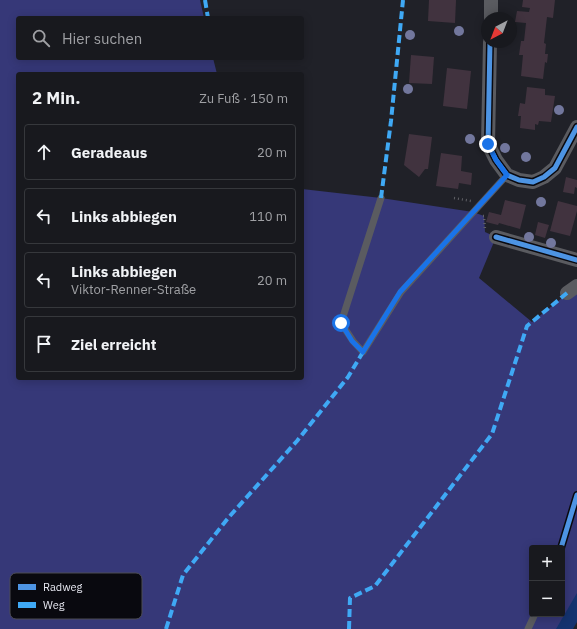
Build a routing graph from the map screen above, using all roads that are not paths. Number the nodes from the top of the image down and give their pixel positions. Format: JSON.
{"nodes":[{"id":1,"x":491,"y":0,"type":"edge"},
{"id":2,"x":491,"y":12,"type":"edge"},
{"id":3,"x":490,"y":48,"type":"edge"},
{"id":4,"x":577,"y":127,"type":"edge"},
{"id":5,"x":507,"y":175,"type":"junction"},
{"id":6,"x":381,"y":198,"type":"dead end"},
{"id":7,"x":496,"y":237,"type":"road end"},
{"id":8,"x":577,"y":260,"type":"edge"},
{"id":9,"x":577,"y":495,"type":"edge"},
{"id":10,"x":562,"y":545,"type":"edge"},
{"id":11,"x":534,"y":617,"type":"edge"},
{"id":12,"x":528,"y":629,"type":"edge"}],
"edges":[{"from":1,"to":2,"type":"street"},
{"from":3,"to":5,"type":"street"},
{"from":4,"to":5,"type":"street"},
{"from":5,"to":6,"type":"lane"},
{"from":7,"to":8,"type":"street"},
{"from":9,"to":10,"type":"lane"},
{"from":11,"to":12,"type":"lane"}]}
